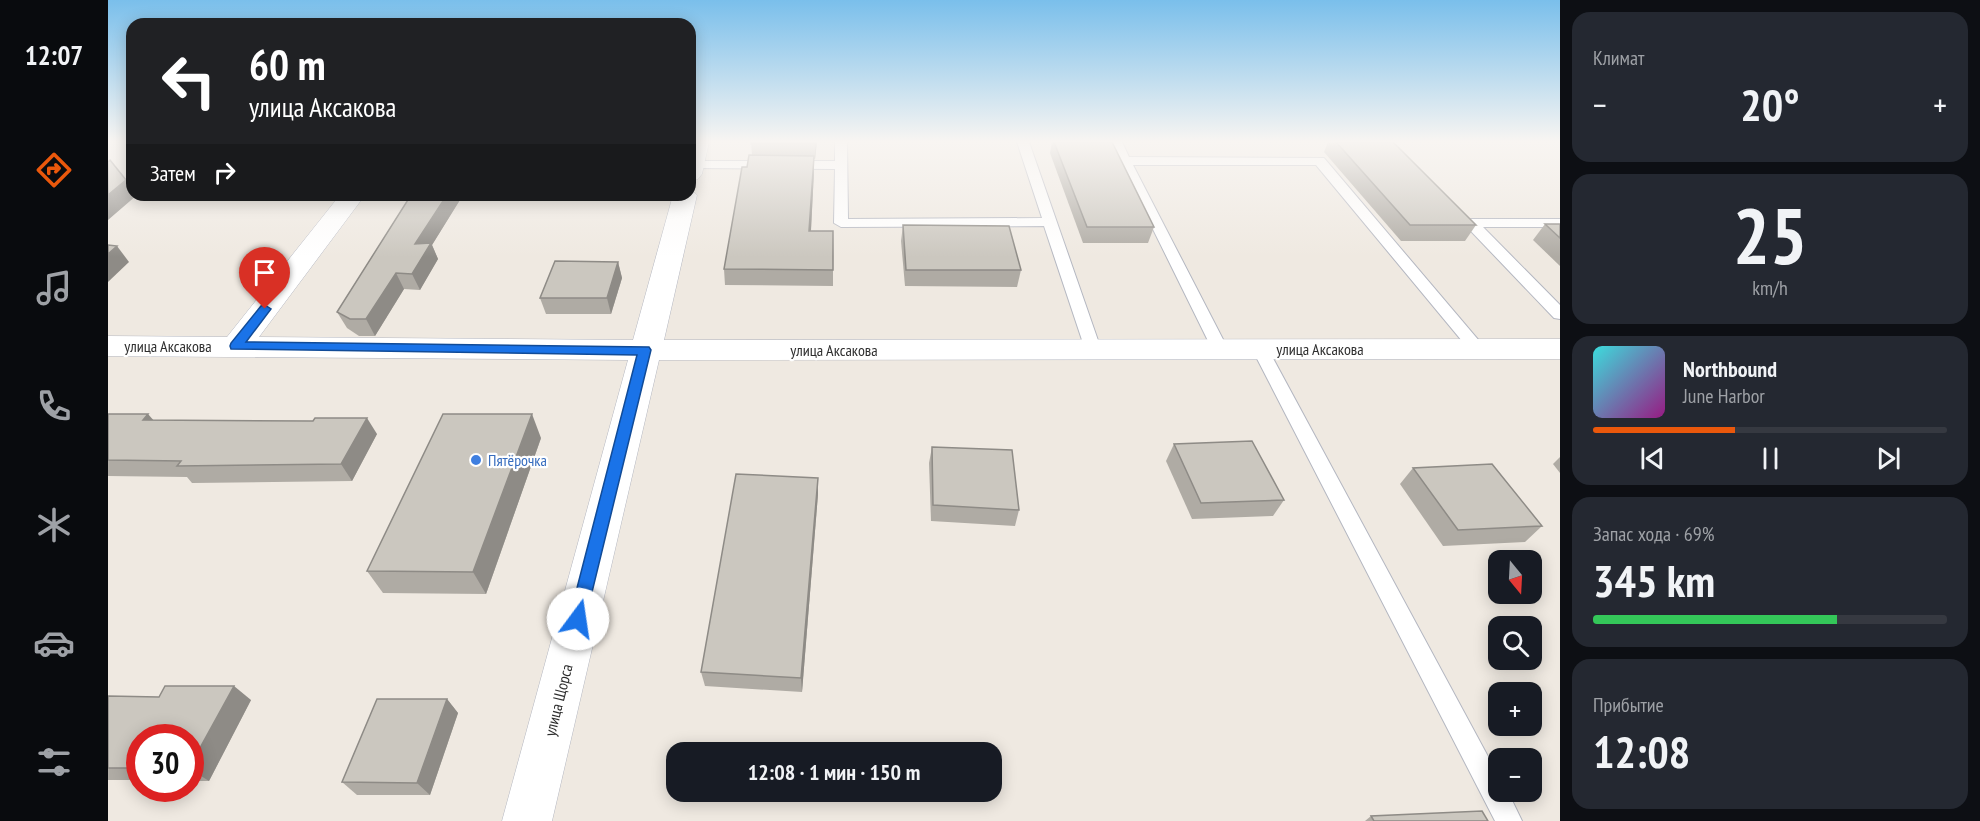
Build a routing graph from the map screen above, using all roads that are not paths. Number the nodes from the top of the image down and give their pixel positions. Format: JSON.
{"nodes":[{"id":1,"x":841,"y":180,"type":"edge"},
{"id":2,"x":1036,"y":180,"type":"edge"},
{"id":3,"x":1135,"y":180,"type":"edge"},
{"id":4,"x":1336,"y":180,"type":"edge"},
{"id":5,"x":348,"y":201,"type":"edge"},
{"id":6,"x":683,"y":201,"type":"edge"},
{"id":7,"x":1050,"y":222,"type":"junction"},
{"id":8,"x":1560,"y":223,"type":"edge"},
{"id":9,"x":1560,"y":314,"type":"edge"},
{"id":10,"x":108,"y":346,"type":"edge"},
{"id":11,"x":236,"y":346,"type":"junction"},
{"id":12,"x":1093,"y":349,"type":"junction"},
{"id":13,"x":1220,"y":349,"type":"junction"},
{"id":14,"x":1260,"y":349,"type":"junction"},
{"id":15,"x":1478,"y":349,"type":"junction"},
{"id":16,"x":1560,"y":349,"type":"edge"},
{"id":17,"x":645,"y":350,"type":"junction"},
{"id":18,"x":527,"y":821,"type":"edge"},
{"id":19,"x":1509,"y":821,"type":"edge"}],
"edges":[{"from":1,"to":7,"type":"lane"},
{"from":2,"to":7,"type":"lane"},
{"from":3,"to":13,"type":"lane"},
{"from":4,"to":15,"type":"lane"},
{"from":5,"to":11,"type":"street"},
{"from":6,"to":17,"type":"street","name":"улица Щорса"},
{"from":7,"to":12,"type":"lane"},
{"from":8,"to":9,"type":"lane"},
{"from":10,"to":11,"type":"street","name":"улица Аксакова"},
{"from":11,"to":17,"type":"street","name":"улица Аксакова"},
{"from":12,"to":13,"type":"street","name":"улица Аксакова"},
{"from":12,"to":17,"type":"street","name":"улица Аксакова"},
{"from":13,"to":14,"type":"street","name":"улица Аксакова"},
{"from":14,"to":15,"type":"street","name":"улица Аксакова"},
{"from":14,"to":19,"type":"lane"},
{"from":15,"to":16,"type":"street","name":"улица Аксакова"},
{"from":17,"to":18,"type":"street","name":"улица Щорса"}]}
